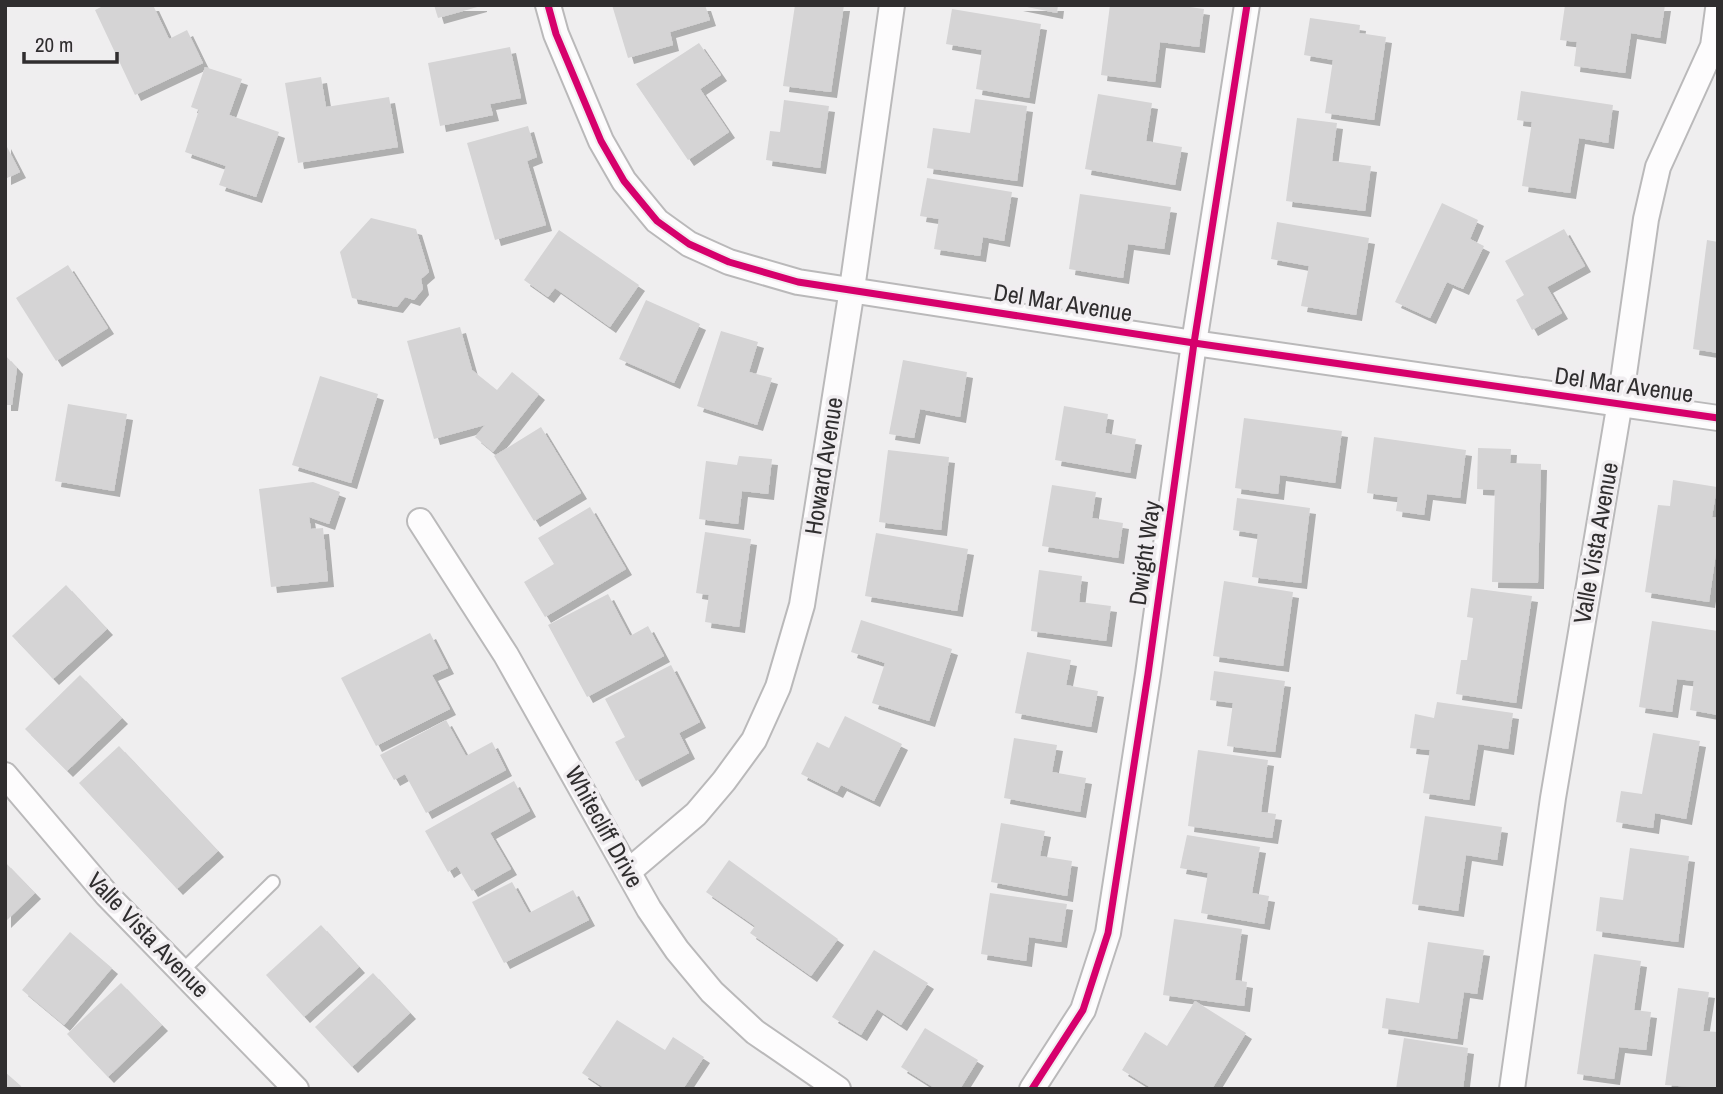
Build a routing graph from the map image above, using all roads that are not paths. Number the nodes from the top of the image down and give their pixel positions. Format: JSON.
{"nodes":[{"id":1,"x":548,"y":5,"type":"edge"},
{"id":2,"x":892,"y":5,"type":"edge"},
{"id":3,"x":1247,"y":5,"type":"edge"},
{"id":4,"x":1718,"y":9,"type":"edge"},
{"id":5,"x":852,"y":289,"type":"junction"},
{"id":6,"x":1194,"y":343,"type":"junction"},
{"id":7,"x":1620,"y":402,"type":"junction"},
{"id":8,"x":1718,"y":418,"type":"edge"},
{"id":9,"x":420,"y":521,"type":"dead end"},
{"id":10,"x":5,"y":775,"type":"edge"},
{"id":11,"x":629,"y":871,"type":"junction"},
{"id":12,"x":273,"y":882,"type":"dead end"},
{"id":13,"x":181,"y":971,"type":"junction"},
{"id":14,"x":296,"y":1089,"type":"edge"},
{"id":15,"x":838,"y":1089,"type":"edge"},
{"id":16,"x":1032,"y":1089,"type":"edge"},
{"id":17,"x":1512,"y":1089,"type":"edge"}],
"edges":[{"from":1,"to":5,"type":"street","name":"Del Mar Avenue"},
{"from":2,"to":5,"type":"street","name":"Howard Avenue"},
{"from":3,"to":6,"type":"street","name":"Dwight Way"},
{"from":4,"to":7,"type":"street","name":"Valle Vista Avenue"},
{"from":5,"to":6,"type":"street","name":"Del Mar Avenue"},
{"from":5,"to":11,"type":"street","name":"Howard Avenue"},
{"from":6,"to":7,"type":"street","name":"Del Mar Avenue"},
{"from":6,"to":16,"type":"street","name":"Dwight Way"},
{"from":7,"to":8,"type":"street","name":"Del Mar Avenue"},
{"from":7,"to":17,"type":"street","name":"Valle Vista Avenue"},
{"from":9,"to":11,"type":"street","name":"Whitecliff Drive"},
{"from":10,"to":13,"type":"street","name":"Valle Vista Avenue"},
{"from":11,"to":15,"type":"street","name":"Whitecliff Drive"},
{"from":12,"to":13,"type":"lane"},
{"from":13,"to":14,"type":"street","name":"Valle Vista Avenue"}]}
